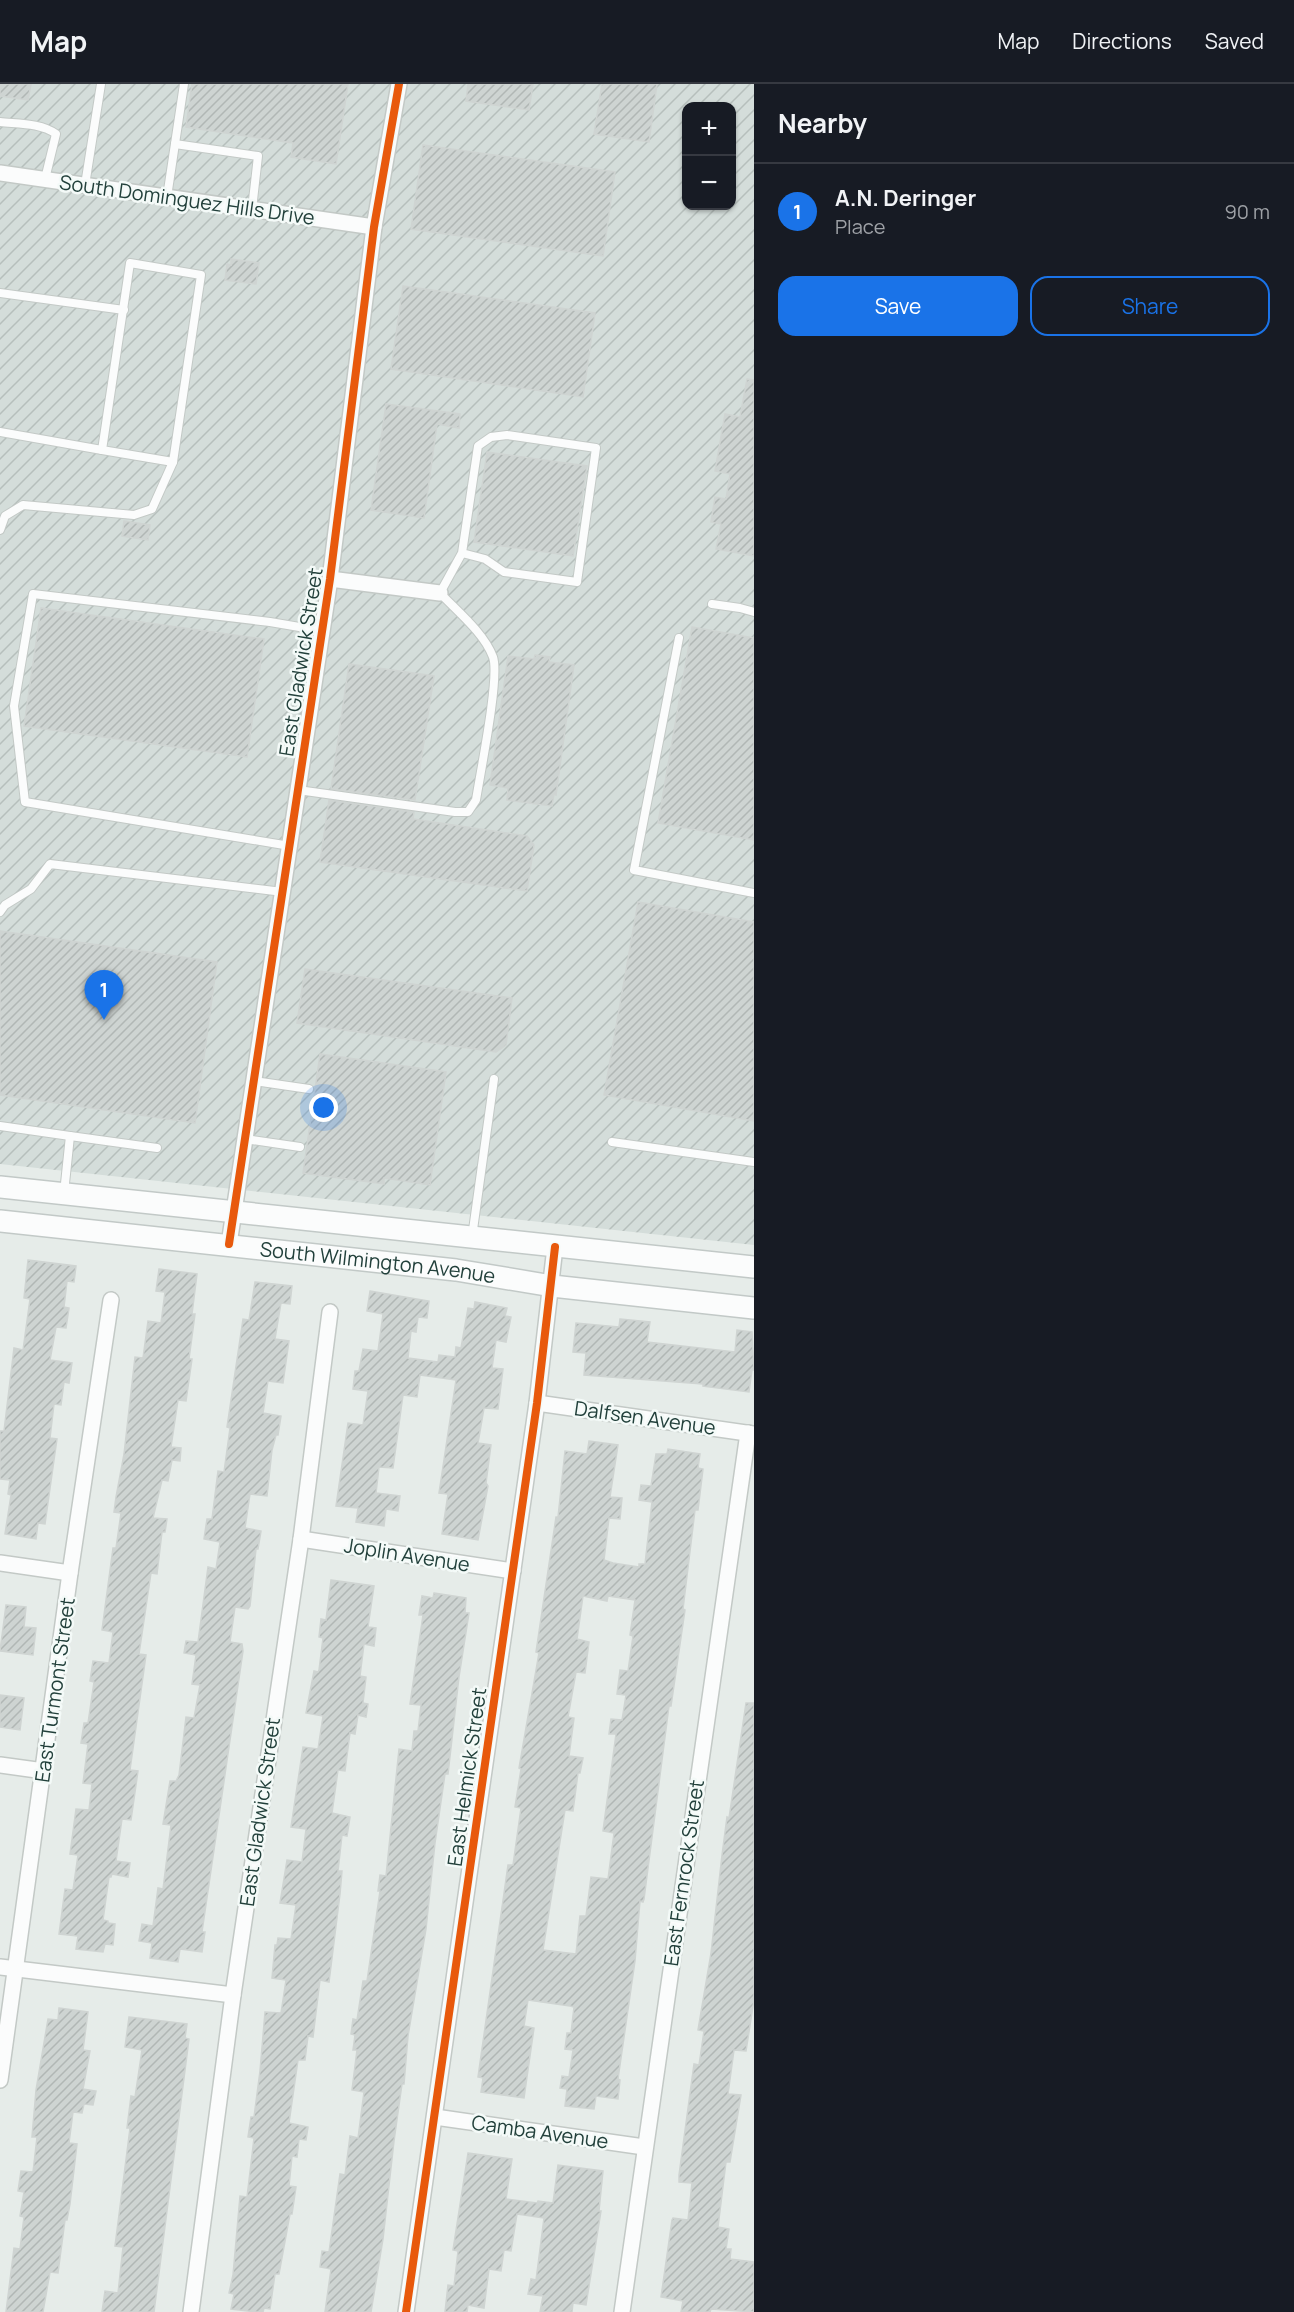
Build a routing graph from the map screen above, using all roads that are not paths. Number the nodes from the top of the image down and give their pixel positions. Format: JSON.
{"nodes":[{"id":1,"x":101,"y":84,"type":"edge"},
{"id":2,"x":184,"y":84,"type":"edge"},
{"id":3,"x":399,"y":84,"type":"edge"},
{"id":4,"x":0,"y":122,"type":"edge"},
{"id":5,"x":175,"y":144,"type":"junction"},
{"id":6,"x":0,"y":173,"type":"edge"},
{"id":7,"x":45,"y":179,"type":"junction"},
{"id":8,"x":85,"y":185,"type":"junction"},
{"id":9,"x":167,"y":197,"type":"junction"},
{"id":10,"x":252,"y":209,"type":"junction"},
{"id":11,"x":374,"y":227,"type":"junction"},
{"id":12,"x":0,"y":292,"type":"edge"},
{"id":13,"x":124,"y":310,"type":"junction"},
{"id":14,"x":0,"y":432,"type":"edge"},
{"id":15,"x":102,"y":450,"type":"junction"},
{"id":16,"x":173,"y":462,"type":"junction"},
{"id":17,"x":0,"y":531,"type":"edge"},
{"id":18,"x":462,"y":553,"type":"junction"},
{"id":19,"x":330,"y":579,"type":"junction"},
{"id":20,"x":440,"y":593,"type":"junction"},
{"id":21,"x":712,"y":604,"type":"dead end"},
{"id":22,"x":754,"y":612,"type":"edge"},
{"id":23,"x":322,"y":631,"type":"junction"},
{"id":24,"x":679,"y":638,"type":"dead end"},
{"id":25,"x":298,"y":790,"type":"junction"},
{"id":26,"x":290,"y":846,"type":"junction"},
{"id":27,"x":283,"y":892,"type":"junction"},
{"id":28,"x":754,"y":893,"type":"edge"},
{"id":29,"x":0,"y":912,"type":"edge"},
{"id":30,"x":494,"y":1079,"type":"dead end"},
{"id":31,"x":254,"y":1081,"type":"junction"},
{"id":32,"x":309,"y":1089,"type":"dead end"},
{"id":33,"x":0,"y":1126,"type":"edge"},
{"id":34,"x":70,"y":1136,"type":"junction"},
{"id":35,"x":245,"y":1139,"type":"junction"},
{"id":36,"x":612,"y":1142,"type":"dead end"},
{"id":37,"x":300,"y":1147,"type":"dead end"},
{"id":38,"x":157,"y":1148,"type":"dead end"},
{"id":39,"x":754,"y":1162,"type":"edge"},
{"id":40,"x":0,"y":1187,"type":"edge"},
{"id":41,"x":64,"y":1194,"type":"junction"},
{"id":42,"x":234,"y":1212,"type":"junction"},
{"id":43,"x":0,"y":1221,"type":"edge"},
{"id":44,"x":472,"y":1238,"type":"junction"},
{"id":45,"x":229,"y":1244,"type":"junction"},
{"id":46,"x":555,"y":1247,"type":"junction"},
{"id":47,"x":754,"y":1267,"type":"edge"},
{"id":48,"x":552,"y":1286,"type":"junction"},
{"id":49,"x":111,"y":1300,"type":"dead end"},
{"id":50,"x":754,"y":1308,"type":"edge"},
{"id":51,"x":330,"y":1312,"type":"dead end"},
{"id":52,"x":537,"y":1403,"type":"junction"},
{"id":53,"x":751,"y":1434,"type":"edge"},
{"id":54,"x":301,"y":1539,"type":"junction"},
{"id":55,"x":0,"y":1563,"type":"edge"},
{"id":56,"x":513,"y":1571,"type":"junction"},
{"id":57,"x":70,"y":1573,"type":"junction"},
{"id":58,"x":0,"y":1765,"type":"edge"},
{"id":59,"x":44,"y":1770,"type":"junction"},
{"id":60,"x":0,"y":1967,"type":"edge"},
{"id":61,"x":16,"y":1969,"type":"junction"},
{"id":62,"x":233,"y":1995,"type":"junction"},
{"id":63,"x":0,"y":2080,"type":"edge"},
{"id":64,"x":435,"y":2117,"type":"junction"},
{"id":65,"x":644,"y":2147,"type":"junction"},
{"id":66,"x":191,"y":2312,"type":"edge"},
{"id":67,"x":406,"y":2312,"type":"edge"},
{"id":68,"x":622,"y":2312,"type":"edge"}],
"edges":[{"from":1,"to":8,"type":"lane"},
{"from":2,"to":5,"type":"lane"},
{"from":3,"to":11,"type":"street","name":"East Gladwick Street"},
{"from":4,"to":7,"type":"lane"},
{"from":5,"to":9,"type":"lane"},
{"from":5,"to":10,"type":"lane"},
{"from":6,"to":7,"type":"street","name":"South Dominguez Hills Drive"},
{"from":7,"to":8,"type":"street","name":"South Dominguez Hills Drive"},
{"from":8,"to":9,"type":"street","name":"South Dominguez Hills Drive"},
{"from":9,"to":10,"type":"street","name":"South Dominguez Hills Drive"},
{"from":10,"to":11,"type":"street","name":"South Dominguez Hills Drive"},
{"from":11,"to":19,"type":"street","name":"East Gladwick Street"},
{"from":12,"to":13,"type":"lane"},
{"from":13,"to":15,"type":"lane"},
{"from":13,"to":16,"type":"lane"},
{"from":14,"to":15,"type":"lane"},
{"from":15,"to":16,"type":"lane"},
{"from":16,"to":17,"type":"lane"},
{"from":18,"to":18,"type":"lane"},
{"from":18,"to":20,"type":"lane"},
{"from":19,"to":20,"type":"street"},
{"from":19,"to":23,"type":"street","name":"East Gladwick Street"},
{"from":20,"to":25,"type":"lane"},
{"from":21,"to":22,"type":"lane"},
{"from":23,"to":25,"type":"street","name":"East Gladwick Street"},
{"from":23,"to":26,"type":"lane"},
{"from":24,"to":28,"type":"lane"},
{"from":25,"to":26,"type":"street","name":"East Gladwick Street"},
{"from":26,"to":27,"type":"street","name":"East Gladwick Street"},
{"from":27,"to":29,"type":"lane"},
{"from":27,"to":31,"type":"street","name":"East Gladwick Street"},
{"from":30,"to":44,"type":"lane"},
{"from":31,"to":32,"type":"lane"},
{"from":31,"to":35,"type":"street","name":"East Gladwick Street"},
{"from":33,"to":34,"type":"lane"},
{"from":34,"to":38,"type":"lane"},
{"from":34,"to":41,"type":"lane"},
{"from":35,"to":37,"type":"lane"},
{"from":35,"to":42,"type":"street","name":"East Gladwick Street"},
{"from":36,"to":39,"type":"lane"},
{"from":40,"to":41,"type":"main road","name":"South Wilmington Avenue"},
{"from":41,"to":42,"type":"main road","name":"South Wilmington Avenue"},
{"from":42,"to":44,"type":"main road","name":"South Wilmington Avenue"},
{"from":42,"to":45,"type":"street","name":"East Gladwick Street"},
{"from":43,"to":45,"type":"main road","name":"South Wilmington Avenue"},
{"from":44,"to":46,"type":"main road","name":"South Wilmington Avenue"},
{"from":45,"to":48,"type":"main road","name":"South Wilmington Avenue"},
{"from":46,"to":47,"type":"main road","name":"South Wilmington Avenue"},
{"from":46,"to":48,"type":"street","name":"East Helmick Street"},
{"from":48,"to":50,"type":"main road","name":"South Wilmington Avenue"},
{"from":48,"to":52,"type":"street","name":"East Helmick Street"},
{"from":49,"to":57,"type":"street","name":"East Turmont Street"},
{"from":51,"to":54,"type":"street","name":"East Gladwick Street"},
{"from":52,"to":53,"type":"street","name":"Dalfsen Avenue"},
{"from":52,"to":56,"type":"street","name":"East Helmick Street"},
{"from":53,"to":65,"type":"street","name":"East Fernrock Street"},
{"from":54,"to":56,"type":"street","name":"Joplin Avenue"},
{"from":54,"to":62,"type":"street","name":"East Gladwick Street"},
{"from":55,"to":57,"type":"street"},
{"from":56,"to":64,"type":"street","name":"East Helmick Street"},
{"from":57,"to":59,"type":"street","name":"East Turmont Street"},
{"from":58,"to":59,"type":"street"},
{"from":59,"to":61,"type":"street","name":"East Turmont Street"},
{"from":60,"to":61,"type":"street"},
{"from":61,"to":62,"type":"street"},
{"from":61,"to":63,"type":"street","name":"East Turmont Street"},
{"from":62,"to":66,"type":"street","name":"East Gladwick Street"},
{"from":64,"to":65,"type":"street","name":"Camba Avenue"},
{"from":64,"to":67,"type":"street","name":"East Helmick Street"},
{"from":65,"to":68,"type":"street","name":"East Fernrock Street"}]}
